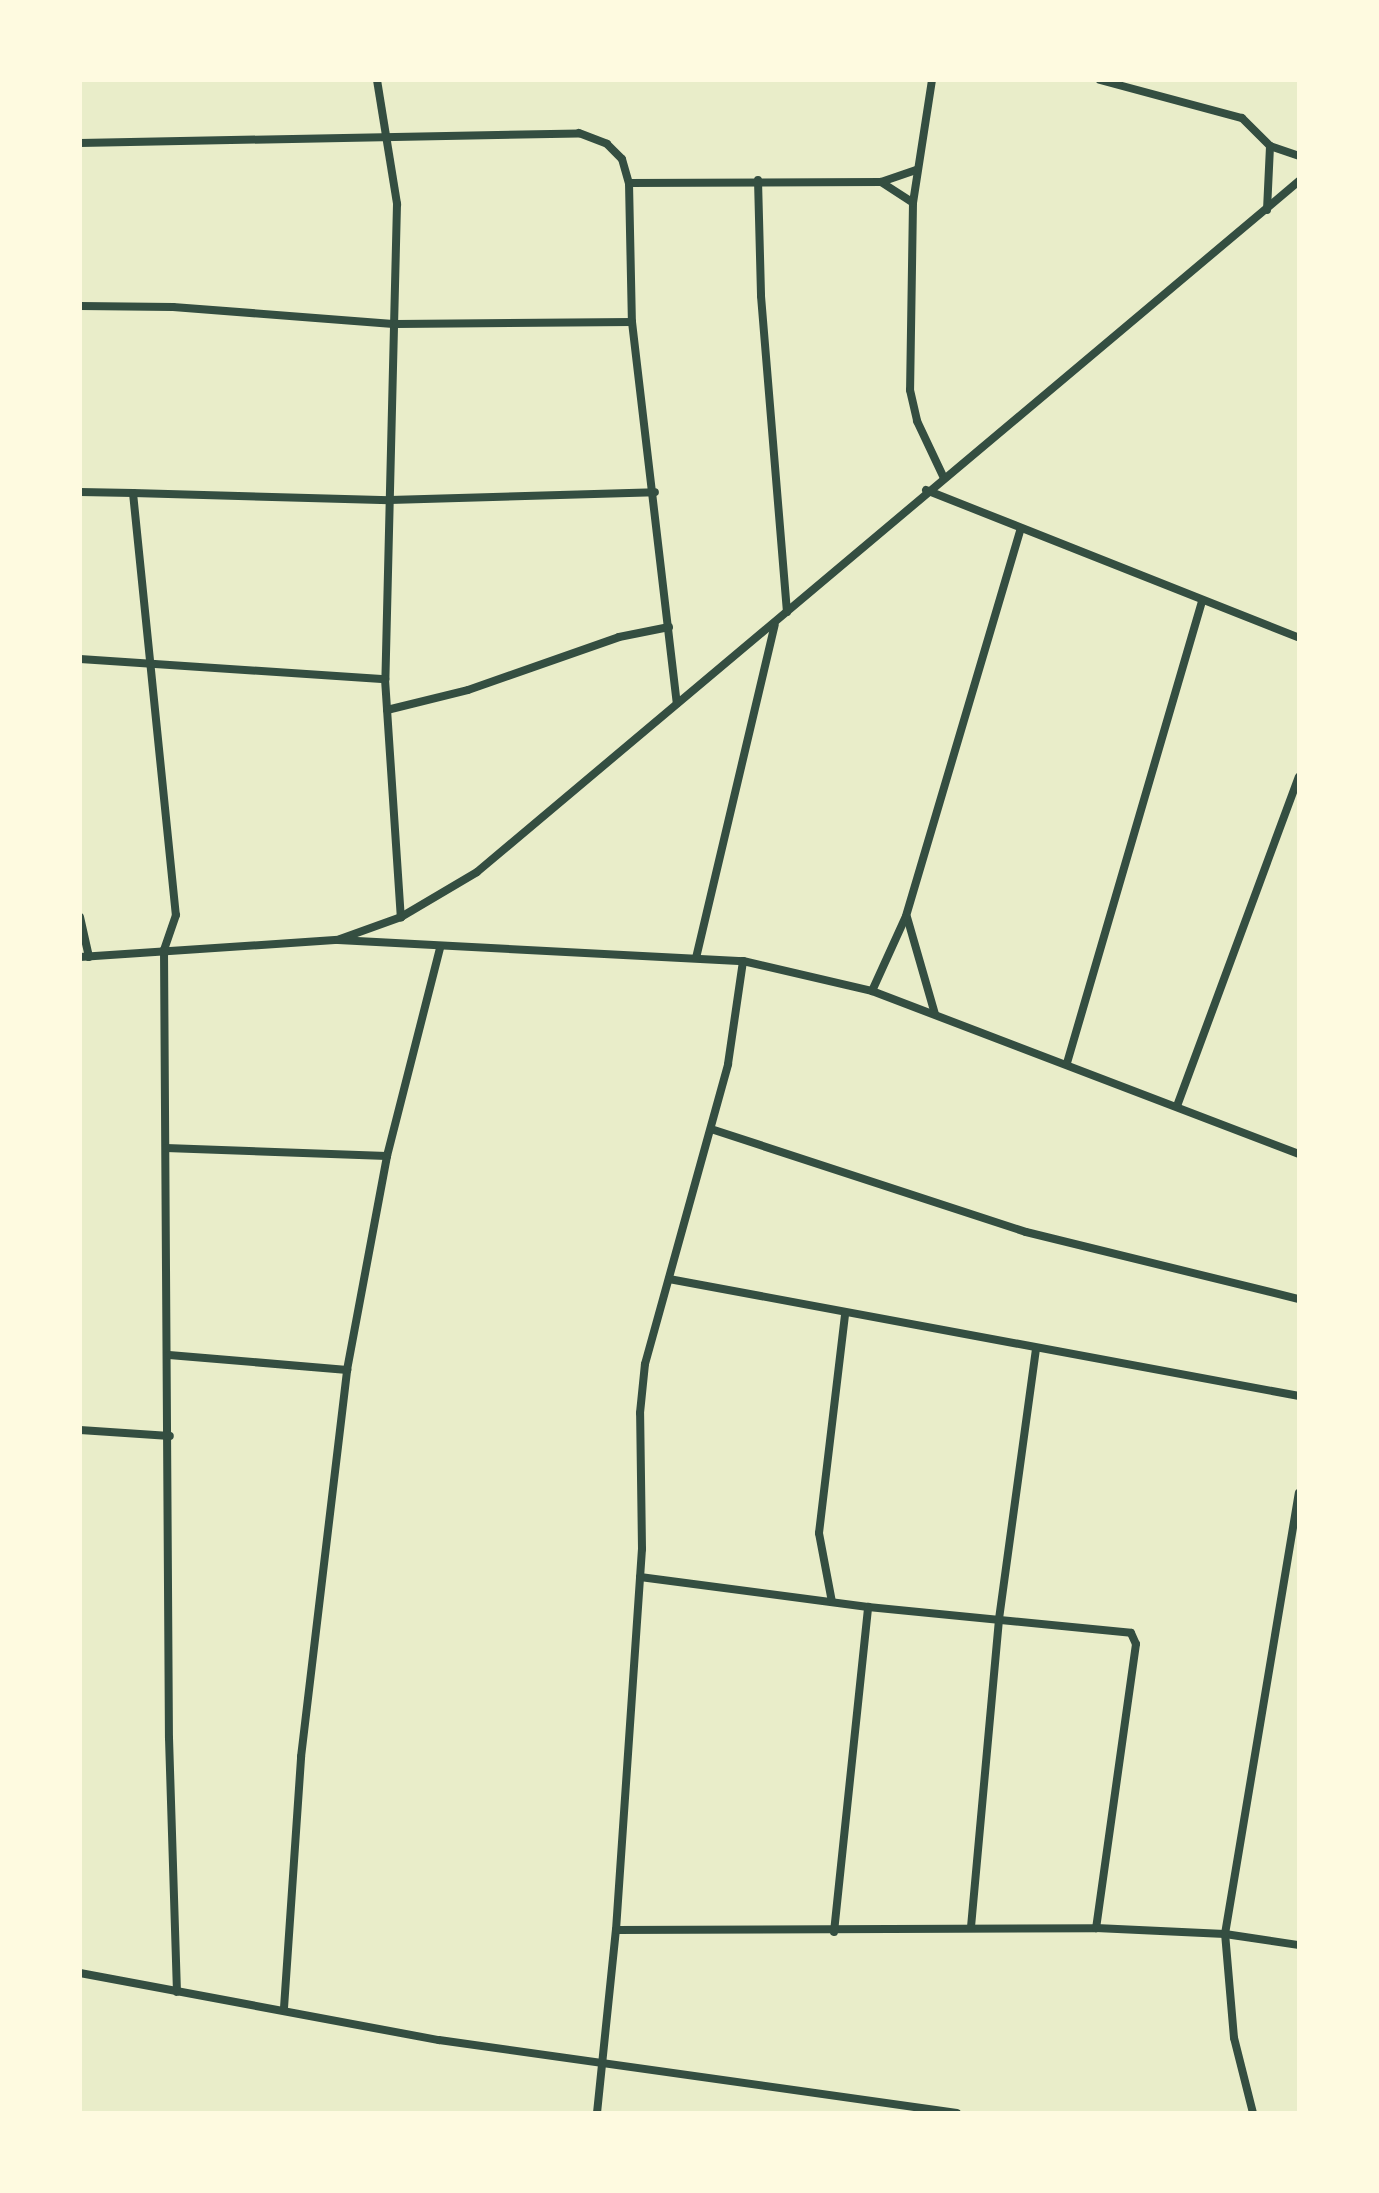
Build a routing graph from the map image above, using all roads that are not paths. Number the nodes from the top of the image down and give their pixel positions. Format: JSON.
{"nodes":[{"id":1,"x":377,"y":80,"type":"edge"},
{"id":2,"x":932,"y":80,"type":"edge"},
{"id":3,"x":1100,"y":80,"type":"edge"},
{"id":4,"x":388,"y":134,"type":"junction"},
{"id":5,"x":80,"y":143,"type":"edge"},
{"id":6,"x":1270,"y":146,"type":"junction"},
{"id":7,"x":1299,"y":156,"type":"edge"},
{"id":8,"x":916,"y":170,"type":"junction"},
{"id":9,"x":758,"y":180,"type":"junction"},
{"id":10,"x":1299,"y":181,"type":"edge"},
{"id":11,"x":881,"y":182,"type":"junction"},
{"id":12,"x":629,"y":183,"type":"junction"},
{"id":13,"x":913,"y":203,"type":"junction"},
{"id":14,"x":1267,"y":210,"type":"junction"},
{"id":15,"x":80,"y":306,"type":"edge"},
{"id":16,"x":632,"y":322,"type":"junction"},
{"id":17,"x":396,"y":324,"type":"junction"},
{"id":18,"x":944,"y":478,"type":"junction"},
{"id":19,"x":926,"y":490,"type":"junction"},
{"id":20,"x":80,"y":492,"type":"edge"},
{"id":21,"x":655,"y":492,"type":"junction"},
{"id":22,"x":133,"y":493,"type":"junction"},
{"id":23,"x":390,"y":500,"type":"junction"},
{"id":24,"x":1021,"y":529,"type":"junction"},
{"id":25,"x":1202,"y":600,"type":"junction"},
{"id":26,"x":787,"y":612,"type":"junction"},
{"id":27,"x":776,"y":623,"type":"junction"},
{"id":28,"x":669,"y":627,"type":"junction"},
{"id":29,"x":1299,"y":638,"type":"edge"},
{"id":30,"x":80,"y":659,"type":"edge"},
{"id":31,"x":149,"y":664,"type":"junction"},
{"id":32,"x":385,"y":679,"type":"junction"},
{"id":33,"x":677,"y":703,"type":"junction"},
{"id":34,"x":387,"y":710,"type":"junction"},
{"id":35,"x":1299,"y":777,"type":"edge"},
{"id":36,"x":906,"y":916,"type":"junction"},
{"id":37,"x":80,"y":917,"type":"edge"},
{"id":38,"x":401,"y":917,"type":"junction"},
{"id":39,"x":338,"y":940,"type":"junction"},
{"id":40,"x":440,"y":948,"type":"junction"},
{"id":41,"x":164,"y":950,"type":"junction"},
{"id":42,"x":84,"y":957,"type":"edge"},
{"id":43,"x":696,"y":958,"type":"junction"},
{"id":44,"x":743,"y":961,"type":"junction"},
{"id":45,"x":872,"y":991,"type":"junction"},
{"id":46,"x":935,"y":1014,"type":"junction"},
{"id":47,"x":1067,"y":1063,"type":"junction"},
{"id":48,"x":1177,"y":1106,"type":"junction"},
{"id":49,"x":711,"y":1129,"type":"junction"},
{"id":50,"x":166,"y":1148,"type":"junction"},
{"id":51,"x":1299,"y":1154,"type":"edge"},
{"id":52,"x":387,"y":1156,"type":"junction"},
{"id":53,"x":669,"y":1279,"type":"junction"},
{"id":54,"x":1299,"y":1299,"type":"edge"},
{"id":55,"x":845,"y":1314,"type":"junction"},
{"id":56,"x":1036,"y":1349,"type":"junction"},
{"id":57,"x":169,"y":1355,"type":"junction"},
{"id":58,"x":347,"y":1370,"type":"junction"},
{"id":59,"x":1299,"y":1396,"type":"edge"},
{"id":60,"x":80,"y":1430,"type":"edge"},
{"id":61,"x":170,"y":1436,"type":"junction"},
{"id":62,"x":1299,"y":1493,"type":"edge"},
{"id":63,"x":1294,"y":1536,"type":"edge"},
{"id":64,"x":640,"y":1577,"type":"junction"},
{"id":65,"x":832,"y":1602,"type":"junction"},
{"id":66,"x":868,"y":1607,"type":"junction"},
{"id":67,"x":999,"y":1619,"type":"junction"},
{"id":68,"x":971,"y":1927,"type":"junction"},
{"id":69,"x":1096,"y":1928,"type":"junction"},
{"id":70,"x":616,"y":1930,"type":"junction"},
{"id":71,"x":834,"y":1932,"type":"junction"},
{"id":72,"x":1225,"y":1934,"type":"junction"},
{"id":73,"x":1299,"y":1945,"type":"edge"},
{"id":74,"x":80,"y":1973,"type":"edge"},
{"id":75,"x":177,"y":1992,"type":"junction"},
{"id":76,"x":284,"y":2008,"type":"junction"},
{"id":77,"x":600,"y":2061,"type":"junction"},
{"id":78,"x":597,"y":2113,"type":"edge"},
{"id":79,"x":957,"y":2113,"type":"edge"},
{"id":80,"x":1253,"y":2113,"type":"edge"}],
"edges":[{"from":1,"to":4,"type":"street"},
{"from":2,"to":8,"type":"street"},
{"from":3,"to":6,"type":"street"},
{"from":4,"to":5,"type":"street"},
{"from":4,"to":12,"type":"street"},
{"from":4,"to":17,"type":"street"},
{"from":6,"to":7,"type":"street"},
{"from":6,"to":14,"type":"street"},
{"from":8,"to":11,"type":"street"},
{"from":8,"to":13,"type":"street"},
{"from":9,"to":11,"type":"street"},
{"from":9,"to":12,"type":"street"},
{"from":9,"to":26,"type":"street"},
{"from":10,"to":14,"type":"street"},
{"from":11,"to":13,"type":"street"},
{"from":12,"to":16,"type":"street"},
{"from":13,"to":18,"type":"street"},
{"from":14,"to":18,"type":"street"},
{"from":15,"to":17,"type":"street"},
{"from":16,"to":17,"type":"street"},
{"from":16,"to":21,"type":"street"},
{"from":17,"to":23,"type":"street"},
{"from":18,"to":19,"type":"street"},
{"from":19,"to":24,"type":"street"},
{"from":19,"to":26,"type":"street"},
{"from":20,"to":22,"type":"street"},
{"from":21,"to":23,"type":"street"},
{"from":21,"to":28,"type":"street"},
{"from":22,"to":23,"type":"street"},
{"from":22,"to":31,"type":"street"},
{"from":23,"to":32,"type":"street"},
{"from":24,"to":25,"type":"street"},
{"from":24,"to":36,"type":"street"},
{"from":25,"to":29,"type":"street"},
{"from":25,"to":47,"type":"street"},
{"from":26,"to":27,"type":"street"},
{"from":27,"to":33,"type":"street"},
{"from":27,"to":43,"type":"street"},
{"from":28,"to":33,"type":"street"},
{"from":28,"to":34,"type":"street"},
{"from":30,"to":31,"type":"street"},
{"from":31,"to":32,"type":"street"},
{"from":31,"to":41,"type":"street"},
{"from":32,"to":34,"type":"street"},
{"from":33,"to":38,"type":"street"},
{"from":34,"to":38,"type":"street"},
{"from":35,"to":48,"type":"street"},
{"from":36,"to":45,"type":"street"},
{"from":36,"to":46,"type":"street"},
{"from":37,"to":42,"type":"street"},
{"from":38,"to":39,"type":"street"},
{"from":39,"to":40,"type":"street"},
{"from":39,"to":41,"type":"street"},
{"from":40,"to":43,"type":"street"},
{"from":40,"to":52,"type":"street"},
{"from":41,"to":42,"type":"street"},
{"from":41,"to":50,"type":"street"},
{"from":43,"to":44,"type":"street"},
{"from":44,"to":45,"type":"street"},
{"from":44,"to":49,"type":"street"},
{"from":45,"to":46,"type":"street"},
{"from":46,"to":47,"type":"street"},
{"from":47,"to":48,"type":"street"},
{"from":48,"to":51,"type":"street"},
{"from":49,"to":53,"type":"street"},
{"from":49,"to":54,"type":"street"},
{"from":50,"to":52,"type":"street"},
{"from":50,"to":57,"type":"street"},
{"from":52,"to":58,"type":"street"},
{"from":53,"to":55,"type":"street"},
{"from":53,"to":64,"type":"street"},
{"from":55,"to":56,"type":"street"},
{"from":55,"to":65,"type":"street"},
{"from":56,"to":59,"type":"street"},
{"from":56,"to":67,"type":"street"},
{"from":57,"to":58,"type":"street"},
{"from":57,"to":61,"type":"street"},
{"from":58,"to":76,"type":"street"},
{"from":60,"to":61,"type":"street"},
{"from":61,"to":75,"type":"street"},
{"from":62,"to":63,"type":"street"},
{"from":63,"to":72,"type":"street"},
{"from":64,"to":65,"type":"street"},
{"from":64,"to":70,"type":"street"},
{"from":65,"to":66,"type":"street"},
{"from":66,"to":67,"type":"street"},
{"from":66,"to":71,"type":"street"},
{"from":67,"to":68,"type":"street"},
{"from":67,"to":69,"type":"street"},
{"from":68,"to":69,"type":"street"},
{"from":68,"to":71,"type":"street"},
{"from":69,"to":72,"type":"street"},
{"from":70,"to":71,"type":"street"},
{"from":70,"to":77,"type":"street"},
{"from":72,"to":73,"type":"street"},
{"from":72,"to":80,"type":"street"},
{"from":74,"to":75,"type":"street"},
{"from":75,"to":76,"type":"street"},
{"from":76,"to":77,"type":"street"},
{"from":77,"to":78,"type":"street"},
{"from":77,"to":79,"type":"street"}]}
